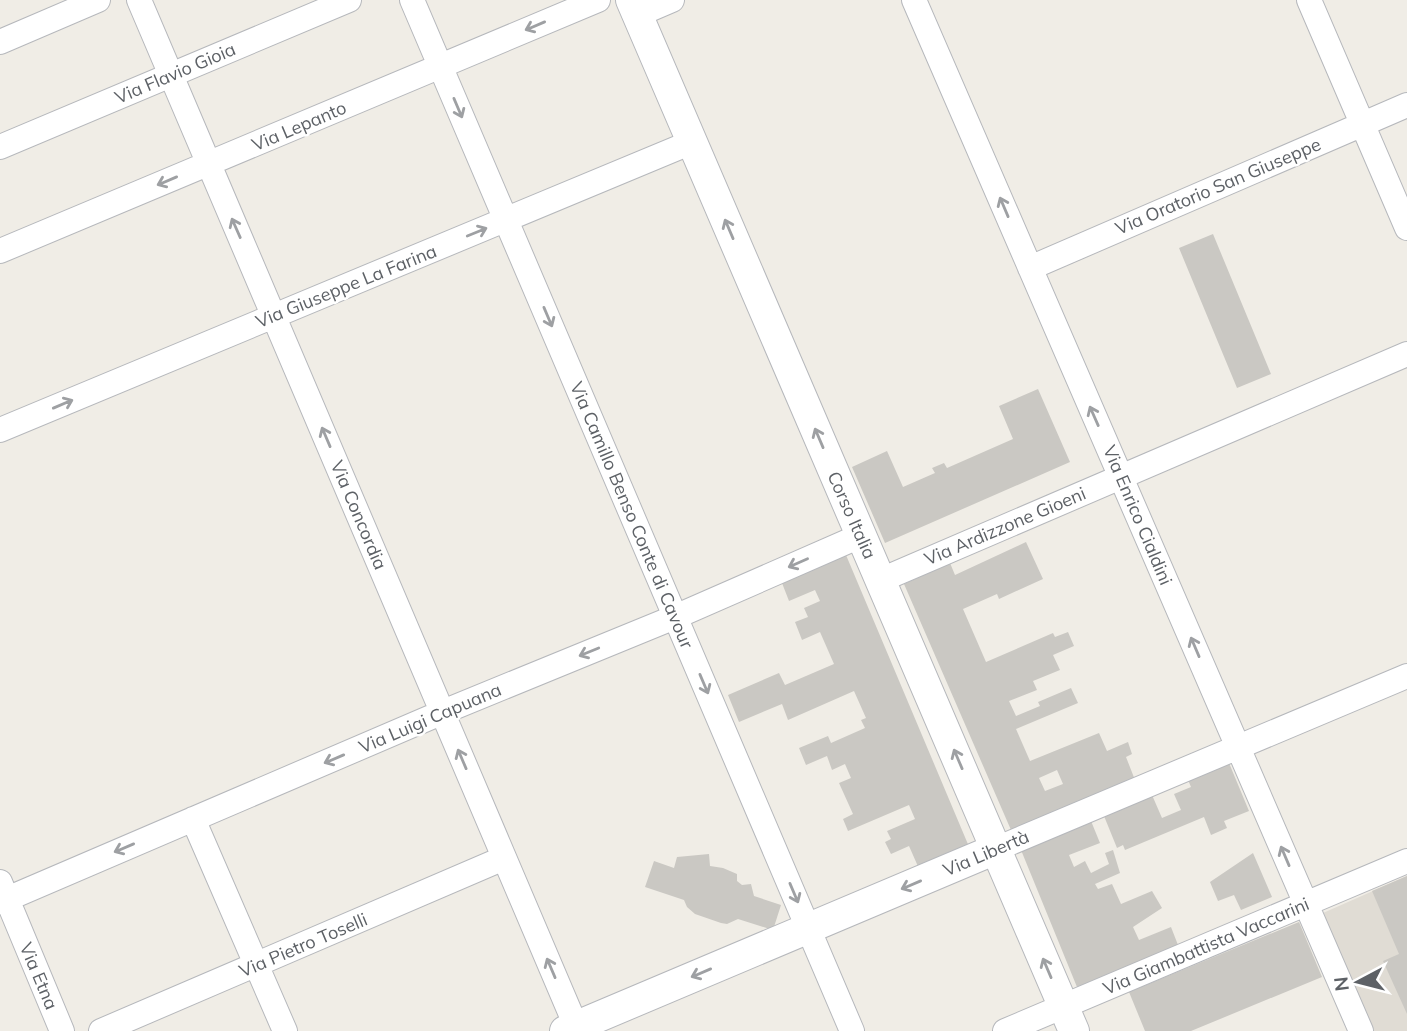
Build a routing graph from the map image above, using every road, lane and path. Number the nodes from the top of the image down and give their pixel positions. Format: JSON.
{"nodes":[{"id":1,"x":98,"y":0,"type":"edge"},
{"id":2,"x":139,"y":0,"type":"edge"},
{"id":3,"x":349,"y":0,"type":"edge"},
{"id":4,"x":412,"y":0,"type":"edge"},
{"id":5,"x":598,"y":0,"type":"edge"},
{"id":6,"x":672,"y":0,"type":"edge"},
{"id":7,"x":914,"y":0,"type":"edge"},
{"id":8,"x":1309,"y":0,"type":"edge"},
{"id":9,"x":634,"y":8,"type":"edge"},
{"id":10,"x":0,"y":42,"type":"edge"},
{"id":11,"x":440,"y":66,"type":"junction"},
{"id":12,"x":171,"y":75,"type":"junction"},
{"id":13,"x":1407,"y":105,"type":"edge"},
{"id":14,"x":1362,"y":125,"type":"junction"},
{"id":15,"x":692,"y":142,"type":"junction"},
{"id":16,"x":0,"y":147,"type":"edge"},
{"id":17,"x":208,"y":164,"type":"junction"},
{"id":18,"x":507,"y":220,"type":"junction"},
{"id":19,"x":1407,"y":228,"type":"edge"},
{"id":20,"x":0,"y":251,"type":"edge"},
{"id":21,"x":1030,"y":268,"type":"junction"},
{"id":22,"x":274,"y":315,"type":"junction"},
{"id":23,"x":1407,"y":354,"type":"edge"},
{"id":24,"x":0,"y":430,"type":"edge"},
{"id":25,"x":1121,"y":477,"type":"junction"},
{"id":26,"x":860,"y":536,"type":"junction"},
{"id":27,"x":881,"y":580,"type":"junction"},
{"id":28,"x":675,"y":617,"type":"junction"},
{"id":29,"x":1407,"y":676,"type":"edge"},
{"id":30,"x":443,"y":712,"type":"junction"},
{"id":31,"x":1237,"y":746,"type":"junction"},
{"id":32,"x":193,"y":819,"type":"junction"},
{"id":33,"x":996,"y":849,"type":"junction"},
{"id":34,"x":504,"y":858,"type":"junction"},
{"id":35,"x":1407,"y":861,"type":"edge"},
{"id":36,"x":2,"y":894,"type":"edge"},
{"id":37,"x":1306,"y":903,"type":"junction"},
{"id":38,"x":809,"y":928,"type":"junction"},
{"id":39,"x":256,"y":965,"type":"junction"},
{"id":40,"x":1069,"y":1019,"type":"edge"},
{"id":41,"x":573,"y":1029,"type":"edge"},
{"id":42,"x":62,"y":1031,"type":"edge"},
{"id":43,"x":101,"y":1031,"type":"edge"},
{"id":44,"x":285,"y":1031,"type":"edge"},
{"id":45,"x":852,"y":1031,"type":"edge"},
{"id":46,"x":1005,"y":1031,"type":"edge"},
{"id":47,"x":1361,"y":1031,"type":"edge"}],
"edges":[{"from":1,"to":10,"type":"street"},
{"from":2,"to":12,"type":"street","name":"Via Concordia"},
{"from":3,"to":12,"type":"street","name":"Via Flavio Gioia"},
{"from":4,"to":11,"type":"street","name":"Via Camillo Benso Conte di Cavour"},
{"from":5,"to":11,"type":"street","name":"Via Lepanto","one_way":true},
{"from":6,"to":9,"type":"street"},
{"from":21,"to":7,"type":"street","name":"Via Enrico Cialdini","one_way":true},
{"from":8,"to":14,"type":"street"},
{"from":9,"to":15,"type":"street","name":"Corso Italia"},
{"from":11,"to":17,"type":"street","name":"Via Lepanto"},
{"from":11,"to":18,"type":"street","name":"Via Camillo Benso Conte di Cavour","one_way":true},
{"from":12,"to":16,"type":"street","name":"Via Flavio Gioia"},
{"from":12,"to":17,"type":"street","name":"Via Concordia"},
{"from":13,"to":14,"type":"street","name":"Via Oratorio San Giuseppe"},
{"from":14,"to":19,"type":"street"},
{"from":14,"to":21,"type":"street","name":"Via Oratorio San Giuseppe"},
{"from":15,"to":18,"type":"street","name":"Via Giuseppe La Farina"},
{"from":26,"to":15,"type":"street","name":"Corso Italia","one_way":true},
{"from":17,"to":20,"type":"street","name":"Via Lepanto","one_way":true},
{"from":22,"to":17,"type":"street","name":"Via Concordia","one_way":true},
{"from":22,"to":18,"type":"street","name":"Via Giuseppe La Farina","one_way":true},
{"from":18,"to":28,"type":"street","name":"Via Camillo Benso Conte di Cavour","one_way":true},
{"from":25,"to":21,"type":"street","name":"Via Enrico Cialdini","one_way":true},
{"from":24,"to":22,"type":"street","name":"Via Giuseppe La Farina","one_way":true},
{"from":30,"to":22,"type":"street","name":"Via Concordia","one_way":true},
{"from":23,"to":25,"type":"street","name":"Via Ardizzone Gioeni"},
{"from":25,"to":27,"type":"street","name":"Via Ardizzone Gioeni"},
{"from":31,"to":25,"type":"street","name":"Via Enrico Cialdini","one_way":true},
{"from":26,"to":27,"type":"street","name":"Corso Italia"},
{"from":26,"to":28,"type":"street","name":"Via Luigi Capuana","one_way":true},
{"from":33,"to":27,"type":"street","name":"Corso Italia","one_way":true},
{"from":28,"to":30,"type":"street","name":"Via Luigi Capuana","one_way":true},
{"from":28,"to":38,"type":"street","name":"Via Camillo Benso Conte di Cavour","one_way":true},
{"from":29,"to":31,"type":"street","name":"Via Libertà"},
{"from":30,"to":32,"type":"street","name":"Via Luigi Capuana","one_way":true},
{"from":34,"to":30,"type":"street","name":"Via Concordia","one_way":true},
{"from":31,"to":33,"type":"street","name":"Via Libertà"},
{"from":37,"to":31,"type":"street","name":"Via Enrico Cialdini","one_way":true},
{"from":32,"to":36,"type":"street","name":"Via Luigi Capuana","one_way":true},
{"from":32,"to":39,"type":"street"},
{"from":33,"to":38,"type":"street","name":"Via Libertà","one_way":true},
{"from":40,"to":33,"type":"street","name":"Corso Italia","one_way":true},
{"from":34,"to":39,"type":"street","name":"Via Pietro Toselli"},
{"from":41,"to":34,"type":"street","name":"Via Concordia","one_way":true},
{"from":35,"to":37,"type":"street","name":"Via Giambattista Vaccarini"},
{"from":36,"to":42,"type":"street","name":"Via Etna"},
{"from":37,"to":40,"type":"street","name":"Via Giambattista Vaccarini"},
{"from":37,"to":47,"type":"street","name":"Via Enrico Cialdini"},
{"from":38,"to":41,"type":"street","name":"Via Libertà","one_way":true},
{"from":38,"to":45,"type":"street","name":"Via Camillo Benso Conte di Cavour"},
{"from":39,"to":43,"type":"street","name":"Via Pietro Toselli"},
{"from":39,"to":44,"type":"street"},
{"from":40,"to":46,"type":"street","name":"Via Giambattista Vaccarini"}]}
